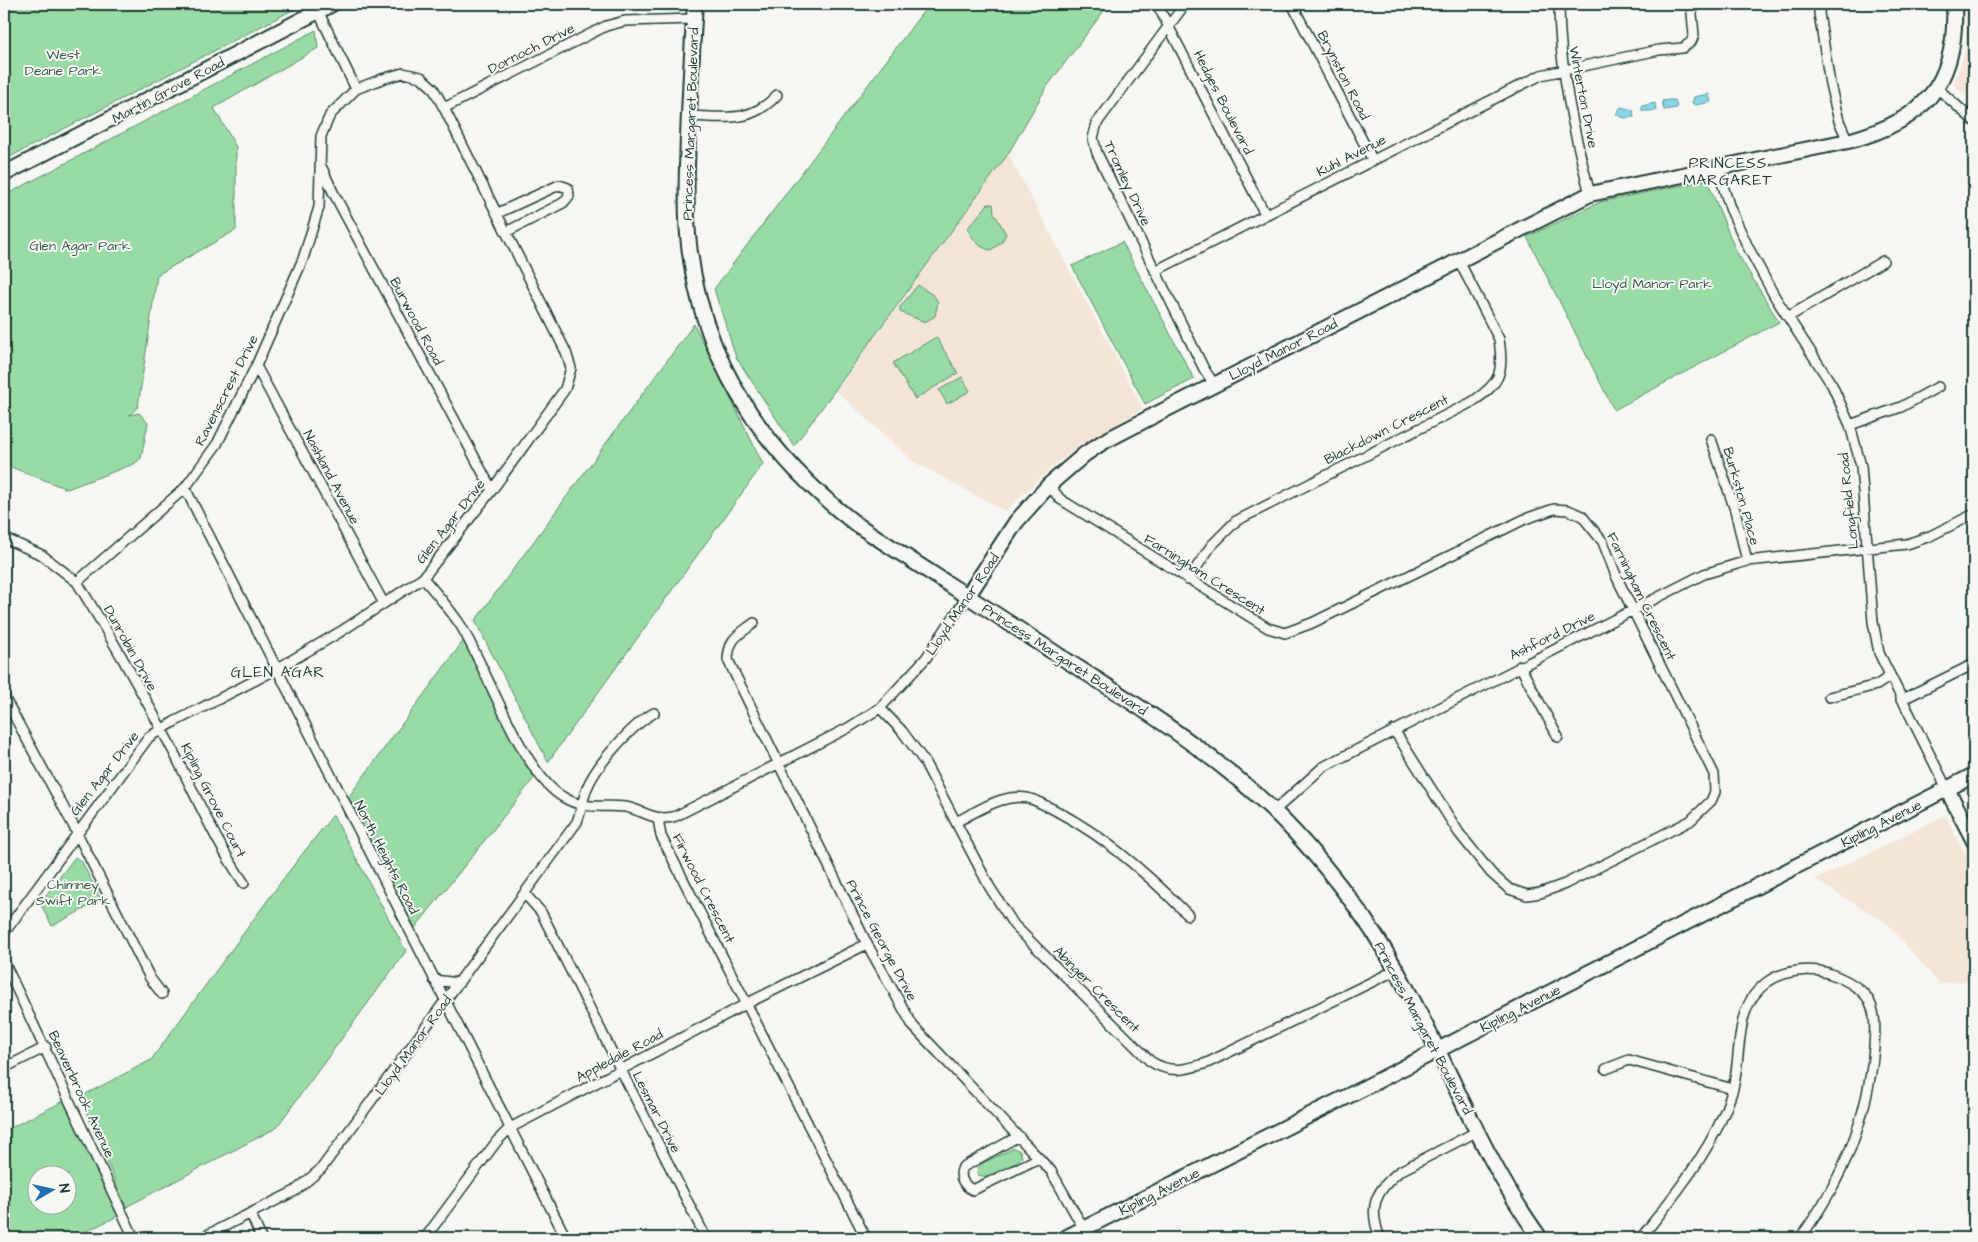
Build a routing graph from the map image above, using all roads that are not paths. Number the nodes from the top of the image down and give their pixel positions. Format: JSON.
{"nodes":[{"id":1,"x":332,"y":4,"type":"edge"},
{"id":2,"x":694,"y":4,"type":"edge"},
{"id":3,"x":1157,"y":4,"type":"edge"},
{"id":4,"x":1185,"y":4,"type":"edge"},
{"id":5,"x":1292,"y":4,"type":"edge"},
{"id":6,"x":1559,"y":4,"type":"edge"},
{"id":7,"x":1691,"y":4,"type":"edge"},
{"id":8,"x":1820,"y":4,"type":"edge"},
{"id":9,"x":1954,"y":4,"type":"edge"},
{"id":10,"x":318,"y":11,"type":"junction"},
{"id":11,"x":694,"y":18,"type":"junction"},
{"id":12,"x":1169,"y":24,"type":"junction"},
{"id":13,"x":1563,"y":69,"type":"junction"},
{"id":14,"x":1937,"y":88,"type":"junction"},
{"id":15,"x":356,"y":89,"type":"junction"},
{"id":16,"x":777,"y":95,"type":"dead end"},
{"id":17,"x":444,"y":108,"type":"junction"},
{"id":18,"x":689,"y":116,"type":"junction"},
{"id":19,"x":1974,"y":121,"type":"edge"},
{"id":20,"x":1848,"y":141,"type":"junction"},
{"id":21,"x":1372,"y":159,"type":"junction"},
{"id":22,"x":320,"y":163,"type":"junction"},
{"id":23,"x":1717,"y":167,"type":"junction"},
{"id":24,"x":4,"y":174,"type":"edge"},
{"id":25,"x":1590,"y":194,"type":"junction"},
{"id":26,"x":498,"y":213,"type":"junction"},
{"id":27,"x":1265,"y":214,"type":"junction"},
{"id":28,"x":508,"y":232,"type":"junction"},
{"id":29,"x":1459,"y":261,"type":"junction"},
{"id":30,"x":1883,"y":261,"type":"dead end"},
{"id":31,"x":1155,"y":271,"type":"junction"},
{"id":32,"x":1788,"y":317,"type":"junction"},
{"id":33,"x":256,"y":366,"type":"junction"},
{"id":34,"x":1214,"y":384,"type":"junction"},
{"id":35,"x":1938,"y":387,"type":"dead end"},
{"id":36,"x":1850,"y":425,"type":"junction"},
{"id":37,"x":1711,"y":439,"type":"dead end"},
{"id":38,"x":1049,"y":485,"type":"junction"},
{"id":39,"x":185,"y":488,"type":"junction"},
{"id":40,"x":492,"y":490,"type":"junction"},
{"id":41,"x":1974,"y":514,"type":"edge"},
{"id":42,"x":4,"y":538,"type":"edge"},
{"id":43,"x":1867,"y":548,"type":"junction"},
{"id":44,"x":1747,"y":561,"type":"junction"},
{"id":45,"x":423,"y":578,"type":"junction"},
{"id":46,"x":1188,"y":580,"type":"junction"},
{"id":47,"x":76,"y":582,"type":"junction"},
{"id":48,"x":967,"y":596,"type":"junction"},
{"id":49,"x":383,"y":602,"type":"junction"},
{"id":50,"x":1633,"y":611,"type":"junction"},
{"id":51,"x":754,"y":623,"type":"dead end"},
{"id":52,"x":1974,"y":664,"type":"edge"},
{"id":53,"x":1520,"y":666,"type":"junction"},
{"id":54,"x":275,"y":670,"type":"junction"},
{"id":55,"x":1889,"y":677,"type":"junction"},
{"id":56,"x":4,"y":697,"type":"edge"},
{"id":57,"x":1829,"y":697,"type":"dead end"},
{"id":58,"x":1901,"y":700,"type":"junction"},
{"id":59,"x":880,"y":708,"type":"junction"},
{"id":60,"x":654,"y":712,"type":"dead end"},
{"id":61,"x":160,"y":729,"type":"junction"},
{"id":62,"x":1394,"y":730,"type":"junction"},
{"id":63,"x":1558,"y":737,"type":"dead end"},
{"id":64,"x":779,"y":763,"type":"junction"},
{"id":65,"x":1974,"y":776,"type":"edge"},
{"id":66,"x":1947,"y":789,"type":"junction"},
{"id":67,"x":583,"y":806,"type":"junction"},
{"id":68,"x":1274,"y":811,"type":"junction"},
{"id":69,"x":658,"y":819,"type":"junction"},
{"id":70,"x":956,"y":822,"type":"junction"},
{"id":71,"x":76,"y":832,"type":"junction"},
{"id":72,"x":1974,"y":841,"type":"edge"},
{"id":73,"x":244,"y":883,"type":"dead end"},
{"id":74,"x":525,"y":894,"type":"junction"},
{"id":75,"x":1188,"y":915,"type":"dead end"},
{"id":76,"x":4,"y":933,"type":"edge"},
{"id":77,"x":867,"y":944,"type":"junction"},
{"id":78,"x":4,"y":962,"type":"edge"},
{"id":79,"x":1396,"y":970,"type":"junction"},
{"id":80,"x":434,"y":980,"type":"junction"},
{"id":81,"x":459,"y":983,"type":"junction"},
{"id":82,"x":162,"y":994,"type":"dead end"},
{"id":83,"x":446,"y":1001,"type":"junction"},
{"id":84,"x":748,"y":1003,"type":"junction"},
{"id":85,"x":46,"y":1048,"type":"junction"},
{"id":86,"x":1438,"y":1050,"type":"junction"},
{"id":87,"x":4,"y":1068,"type":"edge"},
{"id":88,"x":1606,"y":1069,"type":"dead end"},
{"id":89,"x":621,"y":1070,"type":"junction"},
{"id":90,"x":1733,"y":1089,"type":"junction"},
{"id":91,"x":510,"y":1128,"type":"junction"},
{"id":92,"x":1478,"y":1131,"type":"junction"},
{"id":93,"x":1019,"y":1136,"type":"junction"},
{"id":94,"x":1039,"y":1158,"type":"junction"},
{"id":95,"x":251,"y":1214,"type":"junction"},
{"id":96,"x":1086,"y":1234,"type":"edge"},
{"id":97,"x":134,"y":1238,"type":"edge"},
{"id":98,"x":201,"y":1238,"type":"edge"},
{"id":99,"x":261,"y":1238,"type":"edge"},
{"id":100,"x":425,"y":1238,"type":"edge"},
{"id":101,"x":566,"y":1238,"type":"edge"},
{"id":102,"x":706,"y":1238,"type":"edge"},
{"id":103,"x":866,"y":1238,"type":"edge"},
{"id":104,"x":1065,"y":1238,"type":"edge"},
{"id":105,"x":1380,"y":1238,"type":"edge"},
{"id":106,"x":1540,"y":1238,"type":"edge"},
{"id":107,"x":1641,"y":1238,"type":"edge"},
{"id":108,"x":1800,"y":1238,"type":"edge"}],
"edges":[{"from":1,"to":10,"type":"street","name":"Martin Grove Road"},
{"from":2,"to":11,"type":"street","name":"Princess Margaret Boulevard"},
{"from":3,"to":12,"type":"street","name":"Hedges Boulevard"},
{"from":4,"to":12,"type":"street","name":"Tromley Drive"},
{"from":5,"to":21,"type":"street","name":"Brynston Road"},
{"from":6,"to":13,"type":"street","name":"Winterton Drive"},
{"from":7,"to":13,"type":"street","name":"Kuhl Avenue"},
{"from":8,"to":20,"type":"street"},
{"from":9,"to":14,"type":"street","name":"Lloyd Manor Road"},
{"from":10,"to":15,"type":"street"},
{"from":10,"to":24,"type":"street","name":"Martin Grove Road"},
{"from":11,"to":17,"type":"street","name":"Dornoch Drive"},
{"from":11,"to":18,"type":"street","name":"Princess Margaret Boulevard"},
{"from":12,"to":27,"type":"street","name":"Hedges Boulevard"},
{"from":12,"to":31,"type":"street","name":"Tromley Drive"},
{"from":13,"to":21,"type":"street","name":"Kuhl Avenue"},
{"from":13,"to":25,"type":"street","name":"Winterton Drive"},
{"from":14,"to":19,"type":"street"},
{"from":14,"to":20,"type":"street","name":"Lloyd Manor Road"},
{"from":15,"to":17,"type":"street","name":"Glen Agar Drive"},
{"from":15,"to":22,"type":"street","name":"Ravenscrest Drive"},
{"from":16,"to":18,"type":"street"},
{"from":17,"to":26,"type":"street","name":"Glen Agar Drive"},
{"from":18,"to":48,"type":"street","name":"Princess Margaret Boulevard"},
{"from":20,"to":23,"type":"street","name":"Lloyd Manor Road"},
{"from":21,"to":27,"type":"street","name":"Kuhl Avenue"},
{"from":22,"to":33,"type":"street","name":"Ravenscrest Drive"},
{"from":22,"to":40,"type":"street","name":"Burwood Road"},
{"from":23,"to":25,"type":"street","name":"Lloyd Manor Road"},
{"from":23,"to":32,"type":"street","name":"Longfield Road"},
{"from":25,"to":29,"type":"street","name":"Lloyd Manor Road"},
{"from":26,"to":28,"type":"street","name":"Glen Agar Drive"},
{"from":26,"to":28,"type":"street"},
{"from":27,"to":31,"type":"street","name":"Kuhl Avenue"},
{"from":28,"to":40,"type":"street","name":"Glen Agar Drive"},
{"from":29,"to":34,"type":"street","name":"Lloyd Manor Road"},
{"from":29,"to":46,"type":"street","name":"Blackdown Crescent"},
{"from":30,"to":32,"type":"street"},
{"from":31,"to":34,"type":"street","name":"Tromley Drive"},
{"from":32,"to":36,"type":"street","name":"Longfield Road"},
{"from":33,"to":39,"type":"street","name":"Ravenscrest Drive"},
{"from":33,"to":49,"type":"street","name":"Nashland Avenue"},
{"from":34,"to":38,"type":"street","name":"Lloyd Manor Road"},
{"from":35,"to":36,"type":"street"},
{"from":36,"to":43,"type":"street","name":"Longfield Road"},
{"from":37,"to":44,"type":"street","name":"Burkston Place"},
{"from":38,"to":46,"type":"street","name":"Farningham Crescent"},
{"from":38,"to":48,"type":"street","name":"Lloyd Manor Road"},
{"from":39,"to":47,"type":"street","name":"Ravenscrest Drive"},
{"from":39,"to":54,"type":"street","name":"North Heights Road"},
{"from":40,"to":45,"type":"street","name":"Glen Agar Drive"},
{"from":41,"to":43,"type":"street","name":"Ashford Drive"},
{"from":42,"to":47,"type":"street"},
{"from":43,"to":44,"type":"street","name":"Ashford Drive"},
{"from":43,"to":55,"type":"street","name":"Longfield Road"},
{"from":44,"to":50,"type":"street","name":"Ashford Drive"},
{"from":45,"to":49,"type":"street","name":"Glen Agar Drive"},
{"from":45,"to":67,"type":"street"},
{"from":46,"to":50,"type":"street","name":"Farningham Crescent"},
{"from":47,"to":61,"type":"street","name":"Dunrobin Drive"},
{"from":48,"to":59,"type":"street","name":"Lloyd Manor Road"},
{"from":48,"to":68,"type":"street","name":"Princess Margaret Boulevard"},
{"from":49,"to":54,"type":"street","name":"Glen Agar Drive"},
{"from":50,"to":53,"type":"street","name":"Ashford Drive"},
{"from":50,"to":62,"type":"street","name":"Farningham Crescent"},
{"from":51,"to":64,"type":"street","name":"Prince George Drive"},
{"from":52,"to":58,"type":"street"},
{"from":53,"to":62,"type":"street","name":"Ashford Drive"},
{"from":53,"to":63,"type":"street"},
{"from":54,"to":61,"type":"street","name":"Glen Agar Drive"},
{"from":54,"to":80,"type":"street","name":"North Heights Road"},
{"from":55,"to":57,"type":"street"},
{"from":55,"to":58,"type":"street","name":"Longfield Road"},
{"from":56,"to":71,"type":"street"},
{"from":58,"to":66,"type":"street","name":"Longfield Road"},
{"from":59,"to":64,"type":"street","name":"Lloyd Manor Road"},
{"from":59,"to":70,"type":"street","name":"Abinger Crescent"},
{"from":60,"to":67,"type":"street","name":"Lloyd Manor Road"},
{"from":61,"to":71,"type":"street","name":"Glen Agar Drive"},
{"from":61,"to":73,"type":"street","name":"Kipling Grove Court"},
{"from":62,"to":68,"type":"street","name":"Ashford Drive"},
{"from":64,"to":69,"type":"street","name":"Lloyd Manor Road"},
{"from":64,"to":77,"type":"street","name":"Prince George Drive"},
{"from":65,"to":66,"type":"street","name":"Kipling Avenue"},
{"from":66,"to":72,"type":"street"},
{"from":66,"to":86,"type":"street","name":"Kipling Avenue"},
{"from":67,"to":69,"type":"street"},
{"from":67,"to":74,"type":"street","name":"Lloyd Manor Road"},
{"from":68,"to":79,"type":"street","name":"Princess Margaret Boulevard"},
{"from":69,"to":84,"type":"street","name":"Firwood Crescent"},
{"from":70,"to":75,"type":"street"},
{"from":70,"to":79,"type":"street","name":"Abinger Crescent"},
{"from":71,"to":76,"type":"street","name":"Glen Agar Drive"},
{"from":71,"to":82,"type":"street"},
{"from":74,"to":81,"type":"street","name":"Lloyd Manor Road"},
{"from":74,"to":89,"type":"street","name":"Lesmar Drive"},
{"from":77,"to":84,"type":"street","name":"Appledale Road"},
{"from":77,"to":93,"type":"street","name":"Prince George Drive"},
{"from":78,"to":85,"type":"street","name":"Beaverbrook Avenue"},
{"from":79,"to":86,"type":"street","name":"Princess Margaret Boulevard"},
{"from":80,"to":81,"type":"street"},
{"from":80,"to":83,"type":"street","name":"North Heights Road"},
{"from":81,"to":83,"type":"street","name":"Lloyd Manor Road"},
{"from":83,"to":91,"type":"street","name":"North Heights Road"},
{"from":83,"to":95,"type":"street","name":"Lloyd Manor Road"},
{"from":84,"to":89,"type":"street","name":"Appledale Road"},
{"from":84,"to":103,"type":"street","name":"Firwood Crescent"},
{"from":85,"to":87,"type":"street"},
{"from":85,"to":97,"type":"street","name":"Beaverbrook Avenue"},
{"from":86,"to":92,"type":"street","name":"Princess Margaret Boulevard"},
{"from":86,"to":96,"type":"street","name":"Kipling Avenue"},
{"from":88,"to":90,"type":"street"},
{"from":89,"to":91,"type":"street","name":"Appledale Road"},
{"from":89,"to":102,"type":"street","name":"Lesmar Drive"},
{"from":90,"to":107,"type":"street"},
{"from":90,"to":108,"type":"street"},
{"from":91,"to":100,"type":"street","name":"Appledale Road"},
{"from":91,"to":101,"type":"street","name":"North Heights Road"},
{"from":92,"to":105,"type":"street"},
{"from":92,"to":106,"type":"street","name":"Princess Margaret Boulevard"},
{"from":93,"to":94,"type":"street","name":"Prince George Drive"},
{"from":93,"to":94,"type":"street"},
{"from":94,"to":96,"type":"street","name":"Prince George Drive"},
{"from":95,"to":98,"type":"street","name":"Lloyd Manor Road"},
{"from":95,"to":99,"type":"street"},
{"from":96,"to":104,"type":"street","name":"Kipling Avenue"}]}
